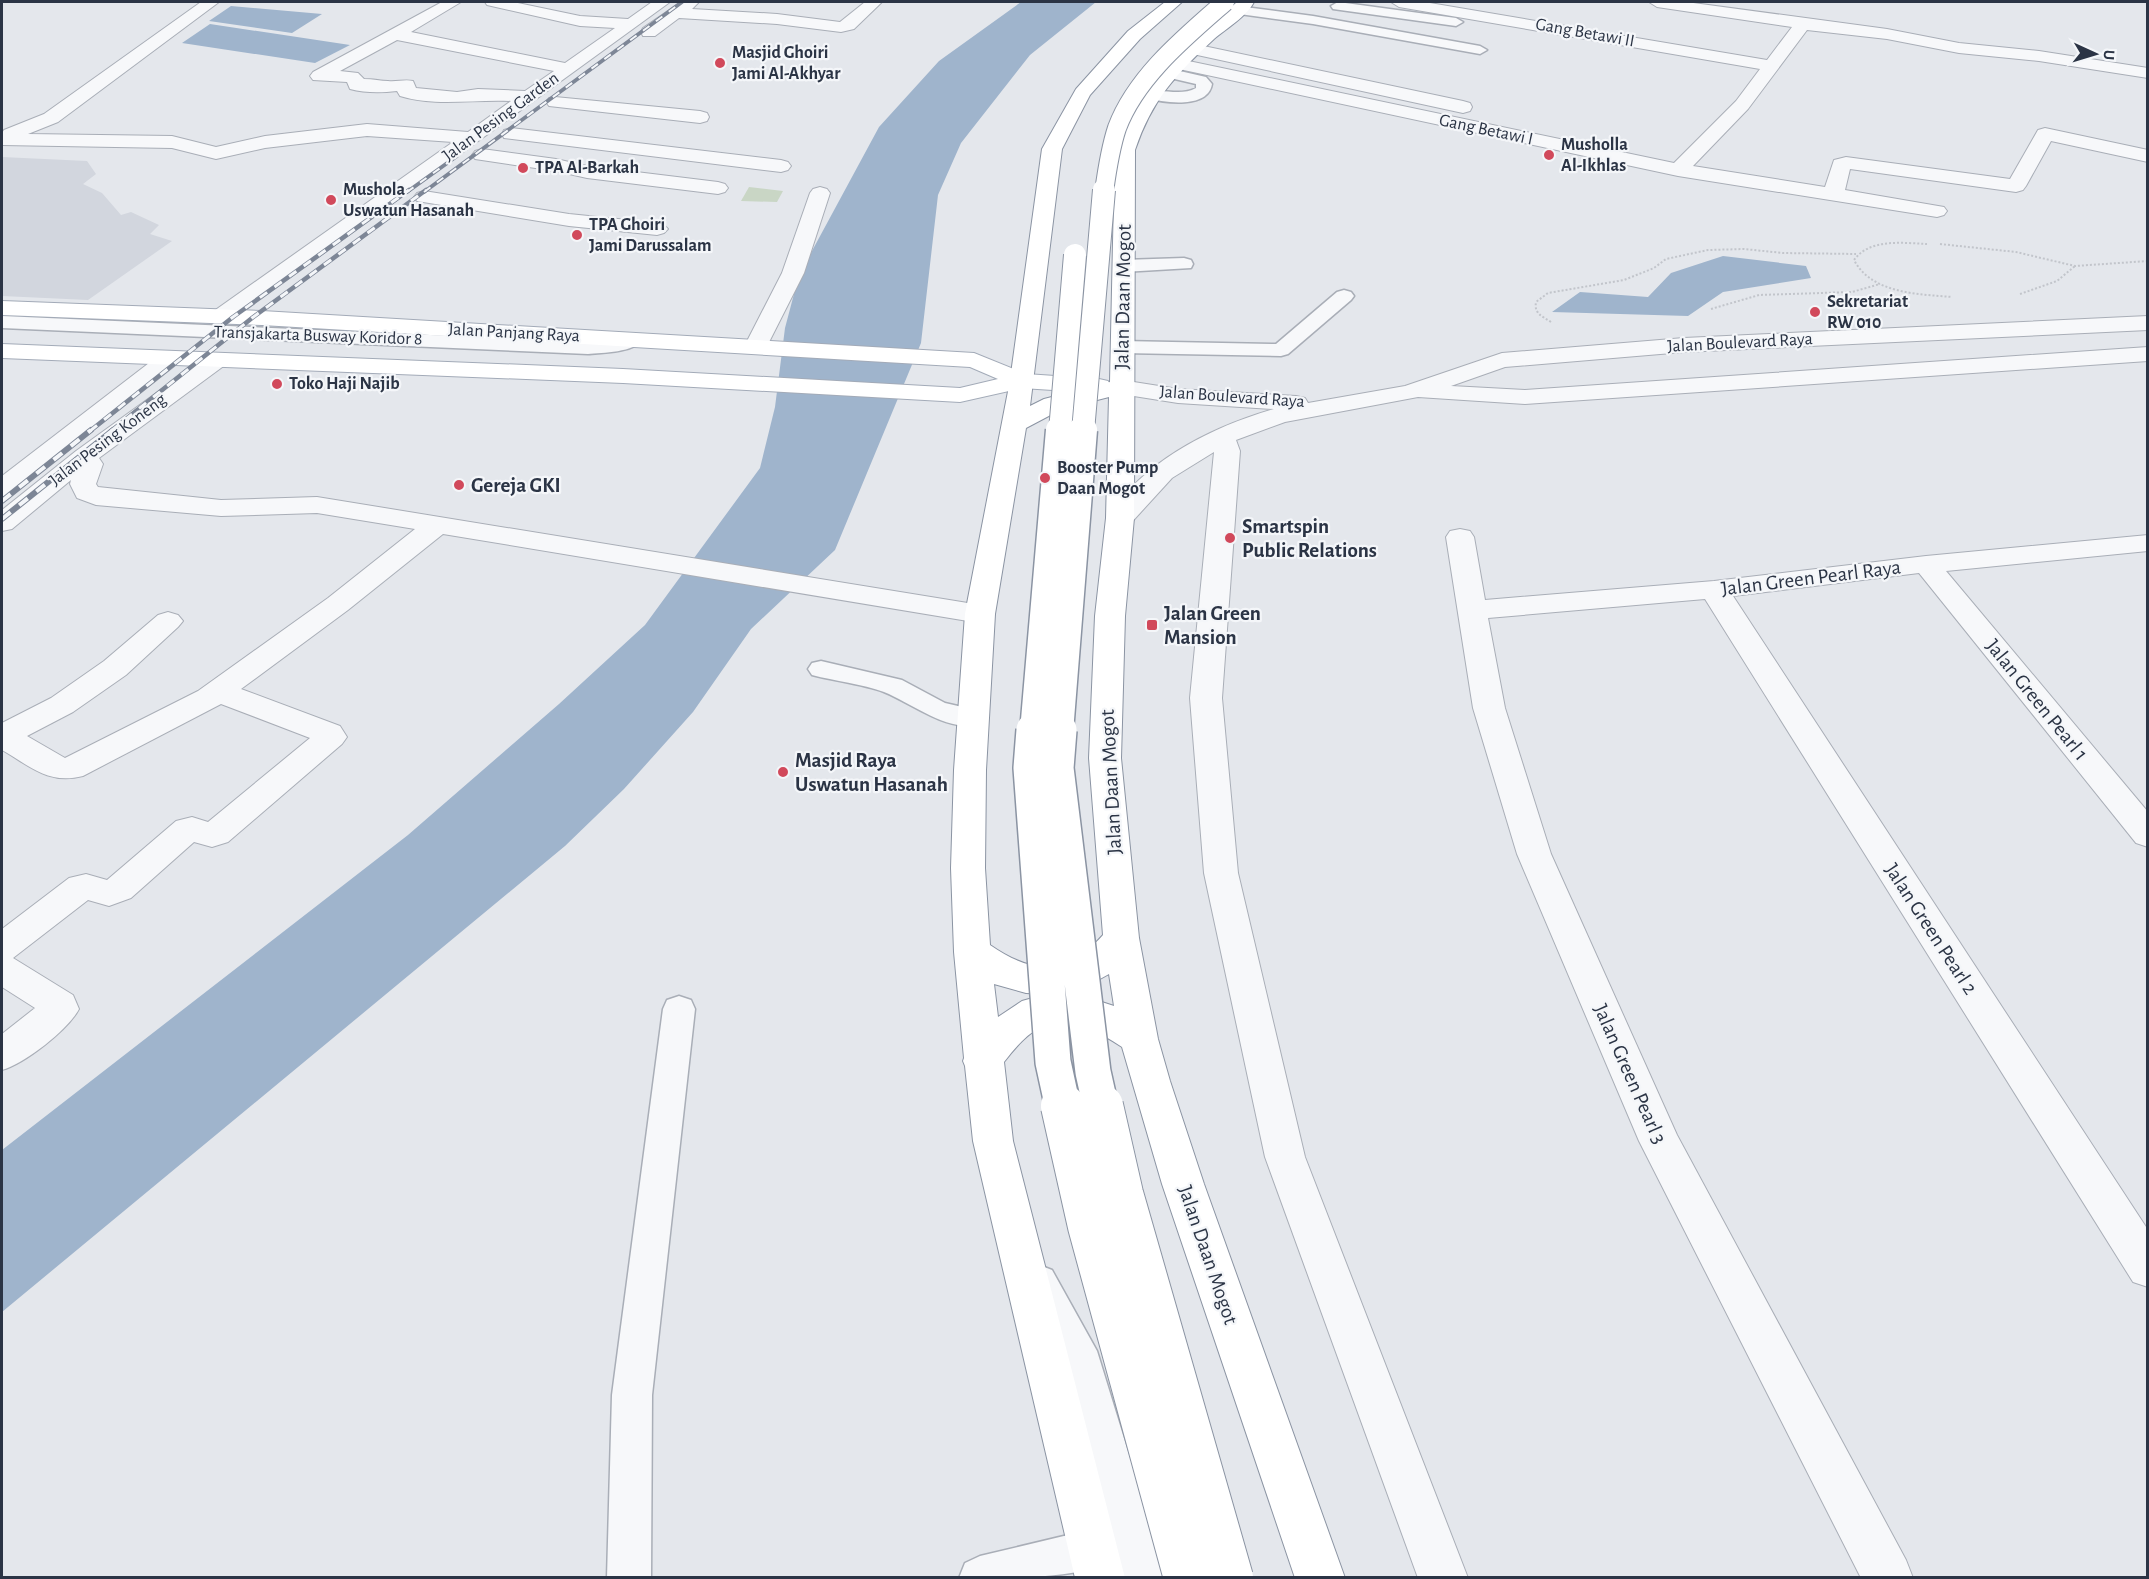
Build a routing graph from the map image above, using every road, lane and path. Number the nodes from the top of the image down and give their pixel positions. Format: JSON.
{"nodes":[{"id":1,"x":211,"y":2,"type":"edge"},
{"id":2,"x":453,"y":2,"type":"edge"},
{"id":3,"x":493,"y":2,"type":"edge"},
{"id":4,"x":632,"y":2,"type":"edge"},
{"id":5,"x":874,"y":2,"type":"edge"},
{"id":6,"x":1174,"y":2,"type":"edge"},
{"id":7,"x":1205,"y":2,"type":"edge"},
{"id":8,"x":1399,"y":2,"type":"edge"},
{"id":9,"x":1657,"y":2,"type":"edge"},
{"id":10,"x":1236,"y":4,"type":"edge"},
{"id":11,"x":1327,"y":5,"type":"dead end"},
{"id":12,"x":671,"y":6,"type":"edge"},
{"id":13,"x":1456,"y":22,"type":"dead end"},
{"id":14,"x":630,"y":24,"type":"junction"},
{"id":15,"x":1802,"y":26,"type":"junction"},
{"id":16,"x":460,"y":28,"type":"dead end"},
{"id":17,"x":393,"y":34,"type":"junction"},
{"id":18,"x":436,"y":41,"type":"junction"},
{"id":19,"x":1194,"y":49,"type":"junction"},
{"id":20,"x":1479,"y":50,"type":"dead end"},
{"id":21,"x":566,"y":60,"type":"junction"},
{"id":22,"x":1770,"y":66,"type":"junction"},
{"id":23,"x":1175,"y":69,"type":"junction"},
{"id":24,"x":2148,"y":73,"type":"edge"},
{"id":25,"x":1153,"y":95,"type":"junction"},
{"id":26,"x":530,"y":97,"type":"junction"},
{"id":27,"x":555,"y":102,"type":"junction"},
{"id":28,"x":1464,"y":107,"type":"dead end"},
{"id":29,"x":700,"y":117,"type":"dead end"},
{"id":30,"x":511,"y":134,"type":"junction"},
{"id":31,"x":2,"y":137,"type":"edge"},
{"id":32,"x":474,"y":153,"type":"junction"},
{"id":33,"x":2148,"y":156,"type":"edge"},
{"id":34,"x":781,"y":166,"type":"dead end"},
{"id":35,"x":1678,"y":170,"type":"junction"},
{"id":36,"x":443,"y":184,"type":"dead end"},
{"id":37,"x":718,"y":188,"type":"dead end"},
{"id":38,"x":820,"y":193,"type":"dead end"},
{"id":39,"x":1834,"y":193,"type":"junction"},
{"id":40,"x":424,"y":197,"type":"junction"},
{"id":41,"x":1937,"y":210,"type":"dead end"},
{"id":42,"x":406,"y":211,"type":"dead end"},
{"id":43,"x":657,"y":229,"type":"dead end"},
{"id":44,"x":1856,"y":255,"type":"junction"},
{"id":45,"x":2148,"y":261,"type":"edge"},
{"id":46,"x":1184,"y":264,"type":"dead end"},
{"id":47,"x":1123,"y":266,"type":"junction"},
{"id":48,"x":2075,"y":266,"type":"junction"},
{"id":49,"x":1880,"y":284,"type":"junction"},
{"id":50,"x":2010,"y":295,"type":"dead end"},
{"id":51,"x":1344,"y":296,"type":"dead end"},
{"id":52,"x":1955,"y":297,"type":"dead end"},
{"id":53,"x":286,"y":299,"type":"dead end"},
{"id":54,"x":2,"y":308,"type":"edge"},
{"id":55,"x":1710,"y":310,"type":"dead end"},
{"id":56,"x":222,"y":316,"type":"junction"},
{"id":57,"x":262,"y":318,"type":"junction"},
{"id":58,"x":2,"y":322,"type":"edge"},
{"id":59,"x":2148,"y":323,"type":"edge"},
{"id":60,"x":1555,"y":324,"type":"dead end"},
{"id":61,"x":2,"y":335,"type":"edge"},
{"id":62,"x":197,"y":336,"type":"junction"},
{"id":63,"x":633,"y":340,"type":"junction"},
{"id":64,"x":762,"y":347,"type":"junction"},
{"id":65,"x":1122,"y":347,"type":"junction"},
{"id":66,"x":2,"y":351,"type":"edge"},
{"id":67,"x":2148,"y":354,"type":"edge"},
{"id":68,"x":170,"y":358,"type":"junction"},
{"id":69,"x":217,"y":360,"type":"junction"},
{"id":70,"x":623,"y":376,"type":"junction"},
{"id":71,"x":1022,"y":381,"type":"junction"},
{"id":72,"x":1121,"y":387,"type":"junction"},
{"id":73,"x":1410,"y":392,"type":"junction"},
{"id":74,"x":1344,"y":402,"type":"junction"},
{"id":75,"x":1015,"y":424,"type":"junction"},
{"id":76,"x":1222,"y":436,"type":"junction"},
{"id":77,"x":86,"y":456,"type":"junction"},
{"id":78,"x":2,"y":489,"type":"edge"},
{"id":79,"x":1120,"y":518,"type":"junction"},
{"id":80,"x":2,"y":523,"type":"edge"},
{"id":81,"x":439,"y":524,"type":"junction"},
{"id":82,"x":1461,"y":537,"type":"dead end"},
{"id":83,"x":2148,"y":543,"type":"edge"},
{"id":84,"x":1926,"y":564,"type":"junction"},
{"id":85,"x":1714,"y":590,"type":"junction"},
{"id":86,"x":1474,"y":610,"type":"junction"},
{"id":87,"x":980,"y":614,"type":"junction"},
{"id":88,"x":168,"y":621,"type":"dead end"},
{"id":89,"x":821,"y":669,"type":"dead end"},
{"id":90,"x":218,"y":692,"type":"junction"},
{"id":91,"x":974,"y":718,"type":"junction"},
{"id":92,"x":2,"y":736,"type":"edge"},
{"id":93,"x":2148,"y":835,"type":"edge"},
{"id":94,"x":1121,"y":938,"type":"junction"},
{"id":95,"x":2,"y":948,"type":"edge"},
{"id":96,"x":972,"y":952,"type":"junction"},
{"id":97,"x":2,"y":969,"type":"edge"},
{"id":98,"x":679,"y":1009,"type":"dead end"},
{"id":99,"x":1139,"y":1039,"type":"junction"},
{"id":100,"x":2,"y":1055,"type":"edge"},
{"id":101,"x":982,"y":1060,"type":"junction"},
{"id":102,"x":1015,"y":1238,"type":"junction"},
{"id":103,"x":2148,"y":1268,"type":"edge"},
{"id":104,"x":1097,"y":1564,"type":"edge"},
{"id":105,"x":1440,"y":1577,"type":"edge"},
{"id":106,"x":629,"y":1578,"type":"edge"},
{"id":107,"x":980,"y":1578,"type":"edge"},
{"id":108,"x":1146,"y":1578,"type":"edge"},
{"id":109,"x":1186,"y":1578,"type":"edge"},
{"id":110,"x":1232,"y":1578,"type":"edge"},
{"id":111,"x":1320,"y":1578,"type":"edge"},
{"id":112,"x":1888,"y":1578,"type":"edge"}],
"edges":[{"from":1,"to":31,"type":"street"},
{"from":2,"to":17,"type":"street"},
{"from":3,"to":14,"type":"street"},
{"from":4,"to":12,"type":"street"},
{"from":5,"to":12,"type":"street"},
{"from":6,"to":71,"type":"main road"},
{"from":7,"to":109,"type":"main road","bridge":true},
{"from":8,"to":22,"type":"street","name":"Gang Betawi II"},
{"from":9,"to":15,"type":"street"},
{"from":10,"to":19,"type":"main road","name":"Jalan Daan Mogot"},
{"from":10,"to":20,"type":"lane"},
{"from":10,"to":110,"type":"main road","name":"Jalan Daan Mogot","bridge":true},
{"from":11,"to":13,"type":"lane"},
{"from":12,"to":14,"type":"street","name":"Jalan Pesing Garden"},
{"from":12,"to":27,"type":"street"},
{"from":14,"to":21,"type":"street","name":"Jalan Pesing Garden"},
{"from":15,"to":22,"type":"street"},
{"from":15,"to":24,"type":"street"},
{"from":16,"to":18,"type":"street"},
{"from":17,"to":18,"type":"street"},
{"from":17,"to":26,"type":"street"},
{"from":18,"to":21,"type":"street"},
{"from":19,"to":23,"type":"main road","name":"Jalan Daan Mogot"},
{"from":19,"to":28,"type":"street"},
{"from":21,"to":26,"type":"street","name":"Jalan Pesing Garden"},
{"from":22,"to":35,"type":"street"},
{"from":23,"to":25,"type":"main road","name":"Jalan Daan Mogot"},
{"from":23,"to":25,"type":"lane"},
{"from":23,"to":35,"type":"street","name":"Gang Betawi I"},
{"from":25,"to":47,"type":"main road","name":"Jalan Daan Mogot"},
{"from":26,"to":32,"type":"street","name":"Jalan Pesing Garden"},
{"from":27,"to":29,"type":"street"},
{"from":27,"to":30,"type":"street"},
{"from":30,"to":32,"type":"street"},
{"from":30,"to":34,"type":"street"},
{"from":31,"to":32,"type":"street"},
{"from":32,"to":37,"type":"street"},
{"from":32,"to":56,"type":"street","name":"Jalan Pesing Garden"},
{"from":33,"to":39,"type":"street"},
{"from":35,"to":39,"type":"street","name":"Gang Betawi I"},
{"from":36,"to":40,"type":"street"},
{"from":38,"to":64,"type":"street"},
{"from":39,"to":41,"type":"street","name":"Gang Betawi I"},
{"from":40,"to":42,"type":"street"},
{"from":40,"to":43,"type":"street"},
{"from":44,"to":48,"type":"path"},
{"from":44,"to":49,"type":"path"},
{"from":44,"to":60,"type":"path"},
{"from":45,"to":48,"type":"path"},
{"from":46,"to":47,"type":"lane"},
{"from":47,"to":65,"type":"main road","name":"Jalan Daan Mogot"},
{"from":48,"to":50,"type":"path"},
{"from":49,"to":52,"type":"path"},
{"from":49,"to":55,"type":"path"},
{"from":51,"to":65,"type":"lane"},
{"from":53,"to":57,"type":"street"},
{"from":54,"to":56,"type":"main road","name":"Jalan Panjang Raya"},
{"from":56,"to":57,"type":"main road","name":"Jalan Panjang Raya"},
{"from":56,"to":62,"type":"main road"},
{"from":57,"to":63,"type":"main road","name":"Jalan Panjang Raya"},
{"from":58,"to":62,"type":"lane","name":"Transjakarta Busway Koridor 8"},
{"from":59,"to":73,"type":"street","name":"Jalan Boulevard Raya"},
{"from":61,"to":62,"type":"lane","name":"Transjakarta Busway Koridor 8"},
{"from":62,"to":63,"type":"lane","name":"Transjakarta Busway Koridor 8"},
{"from":62,"to":68,"type":"main road"},
{"from":62,"to":70,"type":"lane","name":"Transjakarta Busway Koridor 8"},
{"from":63,"to":64,"type":"main road","name":"Jalan Panjang Raya"},
{"from":64,"to":71,"type":"main road","name":"Jalan Panjang Raya"},
{"from":65,"to":72,"type":"main road","name":"Jalan Daan Mogot"},
{"from":66,"to":68,"type":"main road","name":"Jalan Panjang Raya"},
{"from":67,"to":73,"type":"street","name":"Jalan Boulevard Raya"},
{"from":68,"to":69,"type":"main road","name":"Jalan Panjang Raya"},
{"from":68,"to":78,"type":"street"},
{"from":69,"to":70,"type":"main road","name":"Jalan Panjang Raya"},
{"from":69,"to":77,"type":"street","name":"Jalan Pesing Koneng"},
{"from":70,"to":71,"type":"main road","name":"Jalan Panjang Raya"},
{"from":71,"to":72,"type":"main road","name":"Jalan Panjang Raya"},
{"from":71,"to":75,"type":"main road"},
{"from":72,"to":74,"type":"street","name":"Jalan Boulevard Raya"},
{"from":72,"to":75,"type":"main road"},
{"from":72,"to":79,"type":"main road","name":"Jalan Daan Mogot"},
{"from":73,"to":74,"type":"street","name":"Jalan Boulevard Raya"},
{"from":74,"to":76,"type":"street","name":"Jalan Boulevard Raya"},
{"from":75,"to":87,"type":"main road"},
{"from":76,"to":79,"type":"street","name":"Jalan Boulevard Raya"},
{"from":76,"to":105,"type":"street"},
{"from":77,"to":80,"type":"street","name":"Jalan Pesing Koneng"},
{"from":77,"to":81,"type":"street"},
{"from":79,"to":94,"type":"main road","name":"Jalan Daan Mogot"},
{"from":81,"to":87,"type":"street"},
{"from":81,"to":90,"type":"street"},
{"from":82,"to":86,"type":"street","name":"Jalan Green Pearl 3"},
{"from":83,"to":84,"type":"street","name":"Jalan Green Pearl Raya"},
{"from":84,"to":85,"type":"street","name":"Jalan Green Pearl Raya"},
{"from":84,"to":93,"type":"street","name":"Jalan Green Pearl 1"},
{"from":85,"to":86,"type":"street","name":"Jalan Green Pearl Raya"},
{"from":85,"to":103,"type":"street","name":"Jalan Green Pearl 2"},
{"from":86,"to":112,"type":"street","name":"Jalan Green Pearl 3"},
{"from":87,"to":91,"type":"main road"},
{"from":88,"to":92,"type":"street"},
{"from":89,"to":91,"type":"lane"},
{"from":90,"to":92,"type":"street"},
{"from":90,"to":95,"type":"street"},
{"from":91,"to":96,"type":"main road"},
{"from":94,"to":96,"type":"main road"},
{"from":94,"to":99,"type":"main road","name":"Jalan Daan Mogot"},
{"from":96,"to":101,"type":"main road"},
{"from":97,"to":100,"type":"street"},
{"from":98,"to":106,"type":"lane"},
{"from":99,"to":101,"type":"main road"},
{"from":99,"to":111,"type":"main road","name":"Jalan Daan Mogot"},
{"from":101,"to":102,"type":"main road"},
{"from":102,"to":104,"type":"main road"},
{"from":102,"to":108,"type":"lane"},
{"from":104,"to":107,"type":"lane"}]}
